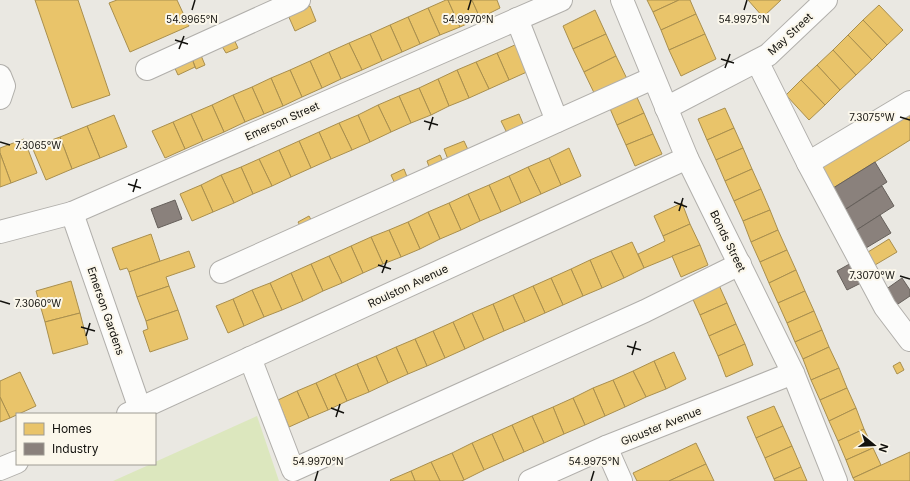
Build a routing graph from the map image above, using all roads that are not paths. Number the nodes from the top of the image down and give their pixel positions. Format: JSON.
{"nodes":[{"id":1,"x":299,"y":0,"type":"edge"},
{"id":2,"x":561,"y":0,"type":"edge"},
{"id":3,"x":622,"y":0,"type":"edge"},
{"id":4,"x":826,"y":0,"type":"edge"},
{"id":5,"x":517,"y":19,"type":"junction"},
{"id":6,"x":757,"y":61,"type":"junction"},
{"id":7,"x":147,"y":69,"type":"dead end"},
{"id":8,"x":0,"y":76,"type":"edge"},
{"id":9,"x":654,"y":78,"type":"junction"},
{"id":10,"x":0,"y":98,"type":"edge"},
{"id":11,"x":910,"y":102,"type":"edge"},
{"id":12,"x":666,"y":108,"type":"junction"},
{"id":13,"x":557,"y":121,"type":"junction"},
{"id":14,"x":688,"y":158,"type":"junction"},
{"id":15,"x":808,"y":163,"type":"junction"},
{"id":16,"x":72,"y":213,"type":"junction"},
{"id":17,"x":0,"y":232,"type":"edge"},
{"id":18,"x":740,"y":264,"type":"junction"},
{"id":19,"x":220,"y":272,"type":"dead end"},
{"id":20,"x":910,"y":340,"type":"edge"},
{"id":21,"x":250,"y":358,"type":"junction"},
{"id":22,"x":792,"y":373,"type":"junction"},
{"id":23,"x":134,"y":411,"type":"edge"},
{"id":24,"x":606,"y":447,"type":"junction"},
{"id":25,"x":16,"y":462,"type":"edge"},
{"id":26,"x":0,"y":469,"type":"edge"},
{"id":27,"x":530,"y":481,"type":"edge"},
{"id":28,"x":621,"y":481,"type":"edge"},
{"id":29,"x":836,"y":481,"type":"edge"}],
"edges":[{"from":1,"to":7,"type":"street"},
{"from":2,"to":5,"type":"street","name":"Emerson Street"},
{"from":3,"to":9,"type":"street","name":"Bonds Street"},
{"from":4,"to":6,"type":"street","name":"May Street"},
{"from":5,"to":13,"type":"street"},
{"from":5,"to":16,"type":"street","name":"Emerson Street"},
{"from":6,"to":12,"type":"street","name":"May Street"},
{"from":6,"to":15,"type":"street"},
{"from":8,"to":10,"type":"street"},
{"from":9,"to":12,"type":"street","name":"Bonds Street"},
{"from":9,"to":13,"type":"street"},
{"from":11,"to":15,"type":"street"},
{"from":12,"to":14,"type":"street","name":"Bonds Street"},
{"from":13,"to":19,"type":"street"},
{"from":14,"to":18,"type":"street","name":"Bonds Street"},
{"from":14,"to":21,"type":"street","name":"Roulston Avenue"},
{"from":15,"to":20,"type":"street"},
{"from":16,"to":17,"type":"street","name":"Emerson Street"},
{"from":16,"to":23,"type":"street","name":"Emerson Gardens"},
{"from":18,"to":21,"type":"street"},
{"from":18,"to":22,"type":"street","name":"Bonds Street"},
{"from":21,"to":23,"type":"street","name":"Roulston Avenue"},
{"from":22,"to":24,"type":"street","name":"Glouster Avenue"},
{"from":22,"to":29,"type":"street","name":"Bonds Street"},
{"from":24,"to":27,"type":"street","name":"Glouster Avenue"},
{"from":24,"to":28,"type":"street"},
{"from":25,"to":26,"type":"street"}]}
